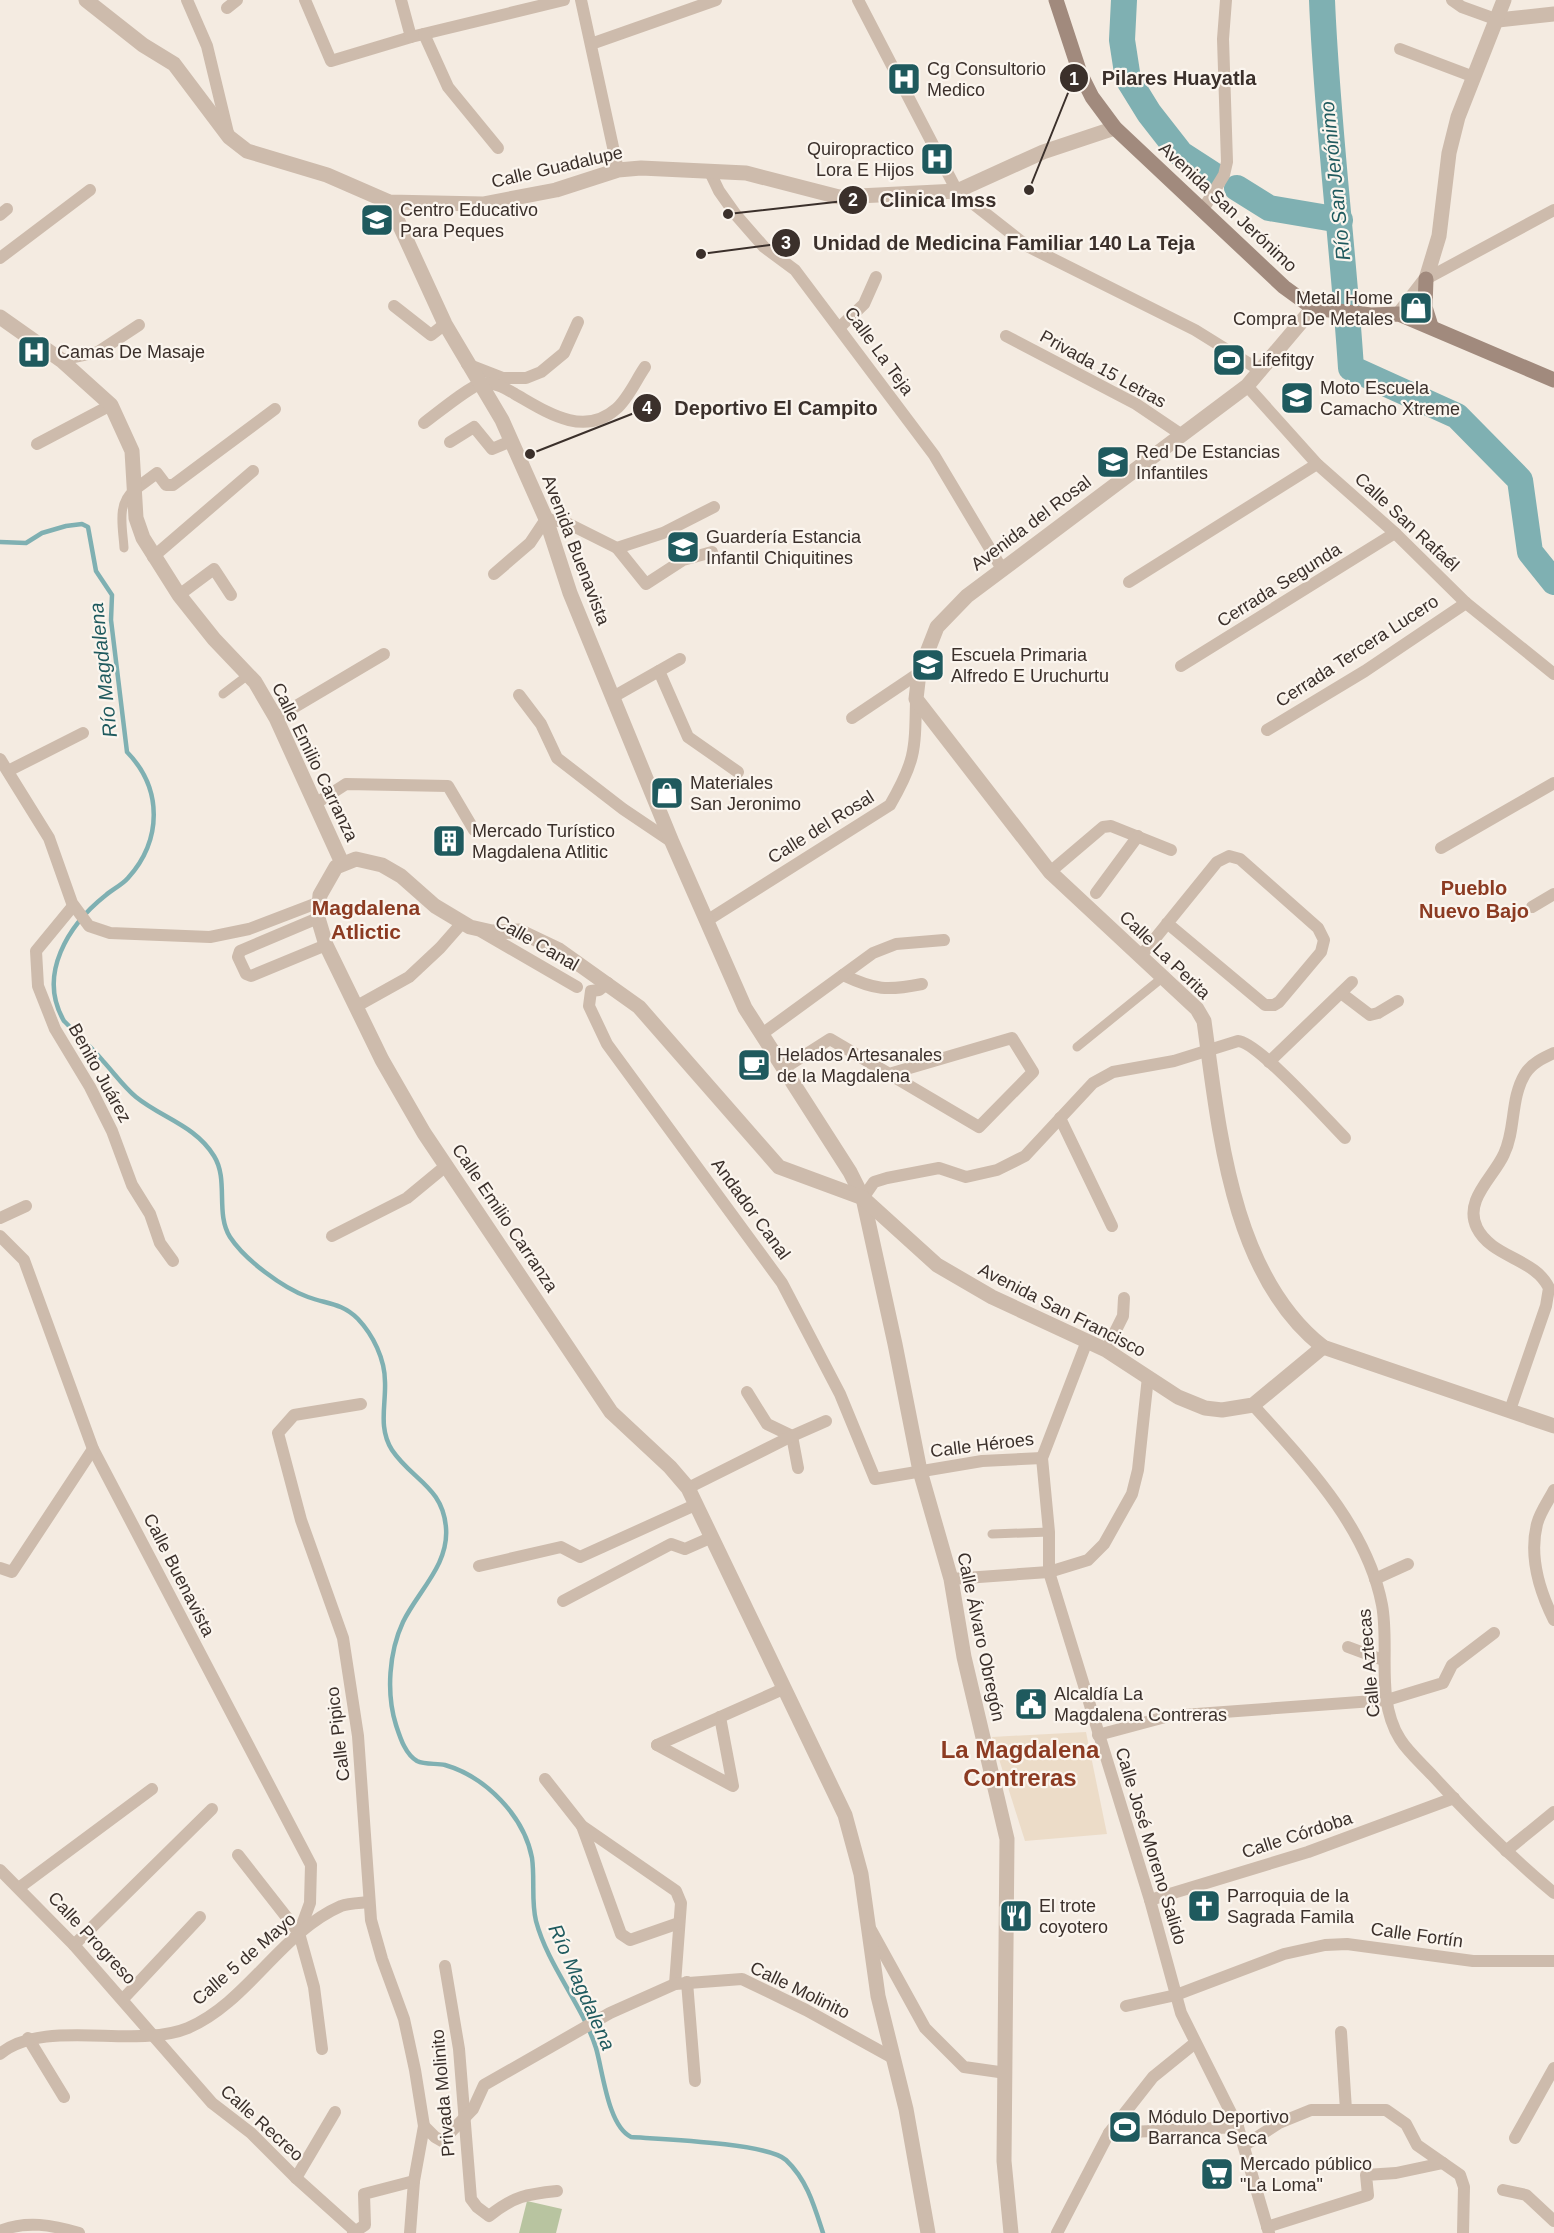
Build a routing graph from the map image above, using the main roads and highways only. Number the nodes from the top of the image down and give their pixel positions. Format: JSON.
{"nodes":[{"id":1,"x":1056,"y":0,"type":"edge"},
{"id":2,"x":1426,"y":279,"type":"road end"},
{"id":3,"x":1431,"y":326,"type":"junction"},
{"id":4,"x":1554,"y":380,"type":"edge"}],
"edges":[{"from":1,"to":3,"type":"main road","name":"Avenida San Jerónimo"},
{"from":2,"to":3,"type":"main road"},
{"from":3,"to":4,"type":"main road"}]}
